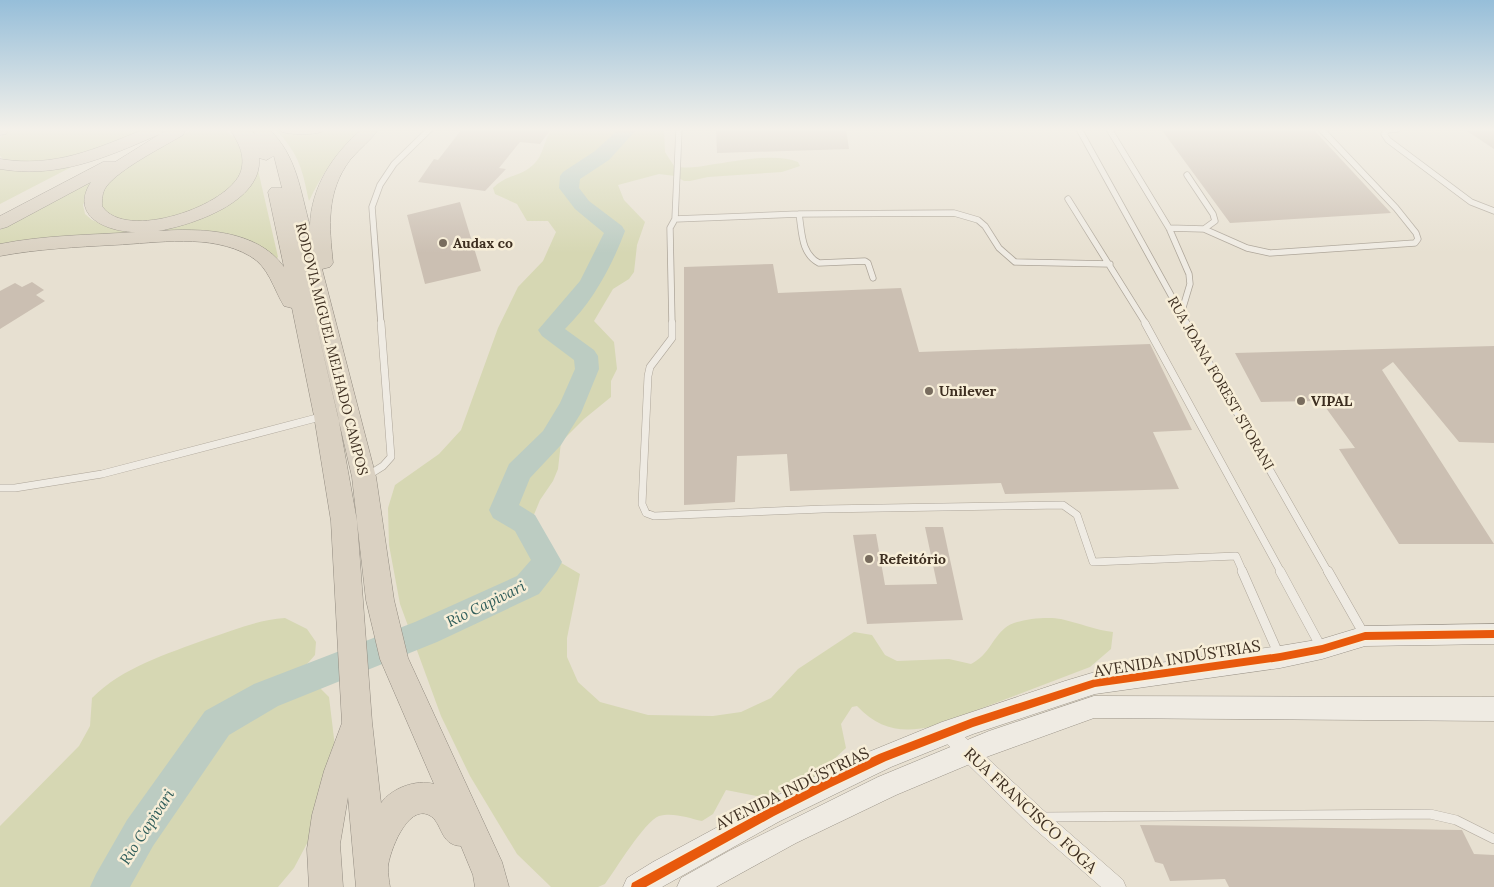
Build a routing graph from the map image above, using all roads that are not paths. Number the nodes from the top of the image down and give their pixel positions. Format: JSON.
{"nodes":[{"id":1,"x":78,"y":170,"type":"edge"},
{"id":2,"x":101,"y":170,"type":"edge"},
{"id":3,"x":116,"y":170,"type":"edge"},
{"id":4,"x":250,"y":170,"type":"edge"},
{"id":5,"x":272,"y":170,"type":"edge"},
{"id":6,"x":287,"y":170,"type":"edge"},
{"id":7,"x":336,"y":170,"type":"edge"},
{"id":8,"x":391,"y":170,"type":"edge"},
{"id":9,"x":677,"y":170,"type":"edge"},
{"id":10,"x":1102,"y":170,"type":"edge"},
{"id":11,"x":1135,"y":170,"type":"edge"},
{"id":12,"x":1361,"y":170,"type":"edge"},
{"id":13,"x":1429,"y":170,"type":"edge"},
{"id":14,"x":1187,"y":175,"type":"dead end"},
{"id":15,"x":1068,"y":199,"type":"dead end"},
{"id":16,"x":0,"y":211,"type":"edge"},
{"id":17,"x":1494,"y":211,"type":"edge"},
{"id":18,"x":800,"y":214,"type":"junction"},
{"id":19,"x":675,"y":219,"type":"junction"},
{"id":20,"x":0,"y":223,"type":"edge"},
{"id":21,"x":1170,"y":228,"type":"junction"},
{"id":22,"x":1204,"y":229,"type":"junction"},
{"id":23,"x":0,"y":250,"type":"edge"},
{"id":24,"x":1110,"y":264,"type":"junction"},
{"id":25,"x":873,"y":278,"type":"dead end"},
{"id":26,"x":1181,"y":314,"type":"junction"},
{"id":27,"x":332,"y":342,"type":"junction"},
{"id":28,"x":310,"y":343,"type":"junction"},
{"id":29,"x":326,"y":416,"type":"junction"},
{"id":30,"x":364,"y":477,"type":"junction"},
{"id":31,"x":0,"y":488,"type":"edge"},
{"id":32,"x":380,"y":600,"type":"joint"},
{"id":33,"x":1494,"y":634,"type":"edge"},
{"id":34,"x":1365,"y":636,"type":"junction"},
{"id":35,"x":1322,"y":649,"type":"junction"},
{"id":36,"x":1280,"y":657,"type":"junction"},
{"id":37,"x":1494,"y":709,"type":"edge"},
{"id":38,"x":357,"y":711,"type":"junction"},
{"id":39,"x":947,"y":732,"type":"junction"},
{"id":40,"x":967,"y":751,"type":"junction"},
{"id":41,"x":1036,"y":817,"type":"junction"},
{"id":42,"x":1494,"y":839,"type":"edge"},
{"id":43,"x":372,"y":878,"type":"edge"},
{"id":44,"x":494,"y":883,"type":"edge"},
{"id":45,"x":326,"y":887,"type":"edge"},
{"id":46,"x":636,"y":887,"type":"edge"},
{"id":47,"x":690,"y":887,"type":"edge"},
{"id":48,"x":1116,"y":887,"type":"edge"}],
"edges":[{"from":1,"to":16,"type":"highway"},
{"from":2,"to":20,"type":"highway"},
{"from":3,"to":4,"type":"highway"},
{"from":5,"to":28,"type":"highway","name":"RODOVIA MIGUEL MELHADO CAMPOS"},
{"from":6,"to":27,"type":"highway","name":"RODOVIA MIGUEL MELHADO CAMPOS"},
{"from":7,"to":27,"type":"highway"},
{"from":8,"to":30,"type":"lane"},
{"from":9,"to":19,"type":"lane"},
{"from":10,"to":26,"type":"lane","name":"RUA JOANA FOREST STORANI"},
{"from":11,"to":21,"type":"lane"},
{"from":12,"to":22,"type":"lane"},
{"from":13,"to":17,"type":"lane"},
{"from":14,"to":22,"type":"lane"},
{"from":15,"to":24,"type":"lane"},
{"from":18,"to":19,"type":"lane"},
{"from":18,"to":24,"type":"lane"},
{"from":18,"to":25,"type":"lane"},
{"from":19,"to":36,"type":"lane"},
{"from":21,"to":22,"type":"lane"},
{"from":21,"to":26,"type":"lane"},
{"from":23,"to":28,"type":"highway"},
{"from":24,"to":35,"type":"lane"},
{"from":26,"to":34,"type":"lane","name":"RUA JOANA FOREST STORANI"},
{"from":27,"to":30,"type":"highway","name":"RODOVIA MIGUEL MELHADO CAMPOS"},
{"from":28,"to":29,"type":"highway","name":"RODOVIA MIGUEL MELHADO CAMPOS"},
{"from":29,"to":31,"type":"lane"},
{"from":29,"to":38,"type":"highway","name":"RODOVIA MIGUEL MELHADO CAMPOS"},
{"from":30,"to":32,"type":"highway","name":"RODOVIA MIGUEL MELHADO CAMPOS"},
{"from":32,"to":44,"type":"highway","name":"RODOVIA MIGUEL MELHADO CAMPOS"},
{"from":33,"to":34,"type":"street","name":"AVENIDA INDÚSTRIAS"},
{"from":34,"to":35,"type":"street","name":"AVENIDA INDÚSTRIAS"},
{"from":35,"to":36,"type":"street","name":"AVENIDA INDÚSTRIAS"},
{"from":36,"to":39,"type":"street","name":"AVENIDA INDÚSTRIAS"},
{"from":37,"to":40,"type":"street"},
{"from":38,"to":43,"type":"highway","name":"RODOVIA MIGUEL MELHADO CAMPOS"},
{"from":38,"to":45,"type":"highway"},
{"from":39,"to":40,"type":"street","name":"RUA FRANCISCO FOGA"},
{"from":39,"to":46,"type":"street","name":"AVENIDA INDÚSTRIAS"},
{"from":40,"to":41,"type":"street","name":"RUA FRANCISCO FOGA"},
{"from":40,"to":47,"type":"street"},
{"from":41,"to":42,"type":"lane"},
{"from":41,"to":48,"type":"street","name":"RUA FRANCISCO FOGA"},
{"from":43,"to":44,"type":"highway"}]}
